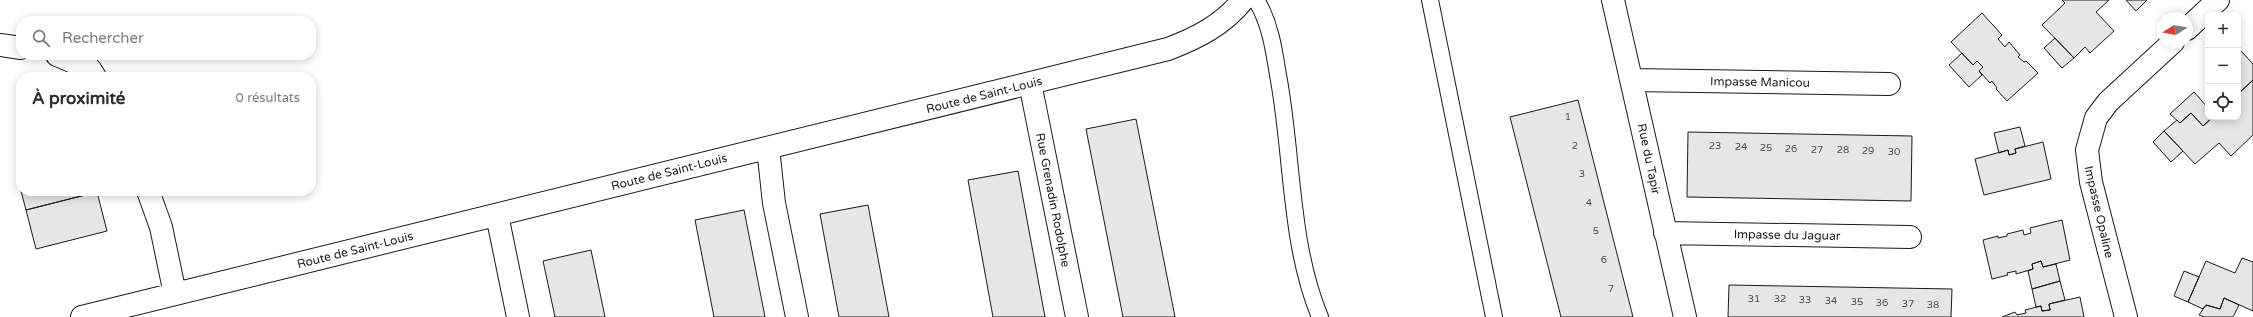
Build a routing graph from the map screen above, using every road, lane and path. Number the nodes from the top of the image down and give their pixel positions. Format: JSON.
{"nodes":[{"id":1,"x":1243,"y":0,"type":"edge"},
{"id":2,"x":1256,"y":0,"type":"edge"},
{"id":3,"x":1430,"y":0,"type":"edge"},
{"id":4,"x":1613,"y":0,"type":"edge"},
{"id":5,"x":2218,"y":0,"type":"edge"},
{"id":6,"x":2193,"y":23,"type":"edge"},
{"id":7,"x":0,"y":45,"type":"edge"},
{"id":8,"x":16,"y":47,"type":"edge"},
{"id":9,"x":2166,"y":48,"type":"edge"},
{"id":10,"x":69,"y":60,"type":"edge"},
{"id":11,"x":92,"y":72,"type":"edge"},
{"id":12,"x":1632,"y":80,"type":"junction"},
{"id":13,"x":1030,"y":83,"type":"junction"},
{"id":14,"x":1890,"y":84,"type":"dead end"},
{"id":15,"x":768,"y":148,"type":"junction"},
{"id":16,"x":150,"y":196,"type":"edge"},
{"id":17,"x":497,"y":215,"type":"junction"},
{"id":18,"x":1665,"y":233,"type":"junction"},
{"id":19,"x":1910,"y":237,"type":"dead end"},
{"id":20,"x":175,"y":294,"type":"junction"},
{"id":21,"x":82,"y":317,"type":"edge"},
{"id":22,"x":518,"y":317,"type":"edge"},
{"id":23,"x":797,"y":317,"type":"edge"},
{"id":24,"x":1077,"y":317,"type":"edge"},
{"id":25,"x":1320,"y":317,"type":"edge"},
{"id":26,"x":1494,"y":317,"type":"edge"},
{"id":27,"x":1685,"y":317,"type":"edge"},
{"id":28,"x":2126,"y":317,"type":"edge"}],
"edges":[{"from":1,"to":13,"type":"street","name":"Route de Saint-Louis"},
{"from":2,"to":25,"type":"lane"},
{"from":3,"to":26,"type":"lane"},
{"from":4,"to":12,"type":"street","name":"Rue du Tapir"},
{"from":5,"to":6,"type":"street"},
{"from":7,"to":8,"type":"street"},
{"from":9,"to":28,"type":"street","name":"Impasse Opaline"},
{"from":10,"to":11,"type":"street"},
{"from":12,"to":14,"type":"street","name":"Impasse Manicou"},
{"from":12,"to":18,"type":"street","name":"Rue du Tapir"},
{"from":13,"to":15,"type":"street","name":"Route de Saint-Louis"},
{"from":13,"to":24,"type":"street","name":"Rue Grenadin Rodolphe"},
{"from":15,"to":17,"type":"street","name":"Route de Saint-Louis"},
{"from":15,"to":23,"type":"street"},
{"from":16,"to":20,"type":"street"},
{"from":17,"to":20,"type":"street","name":"Route de Saint-Louis"},
{"from":17,"to":22,"type":"street"},
{"from":18,"to":19,"type":"street","name":"Impasse du Jaguar"},
{"from":18,"to":27,"type":"street","name":"Rue du Tapir"},
{"from":20,"to":21,"type":"street","name":"Route de Saint-Louis"}]}
